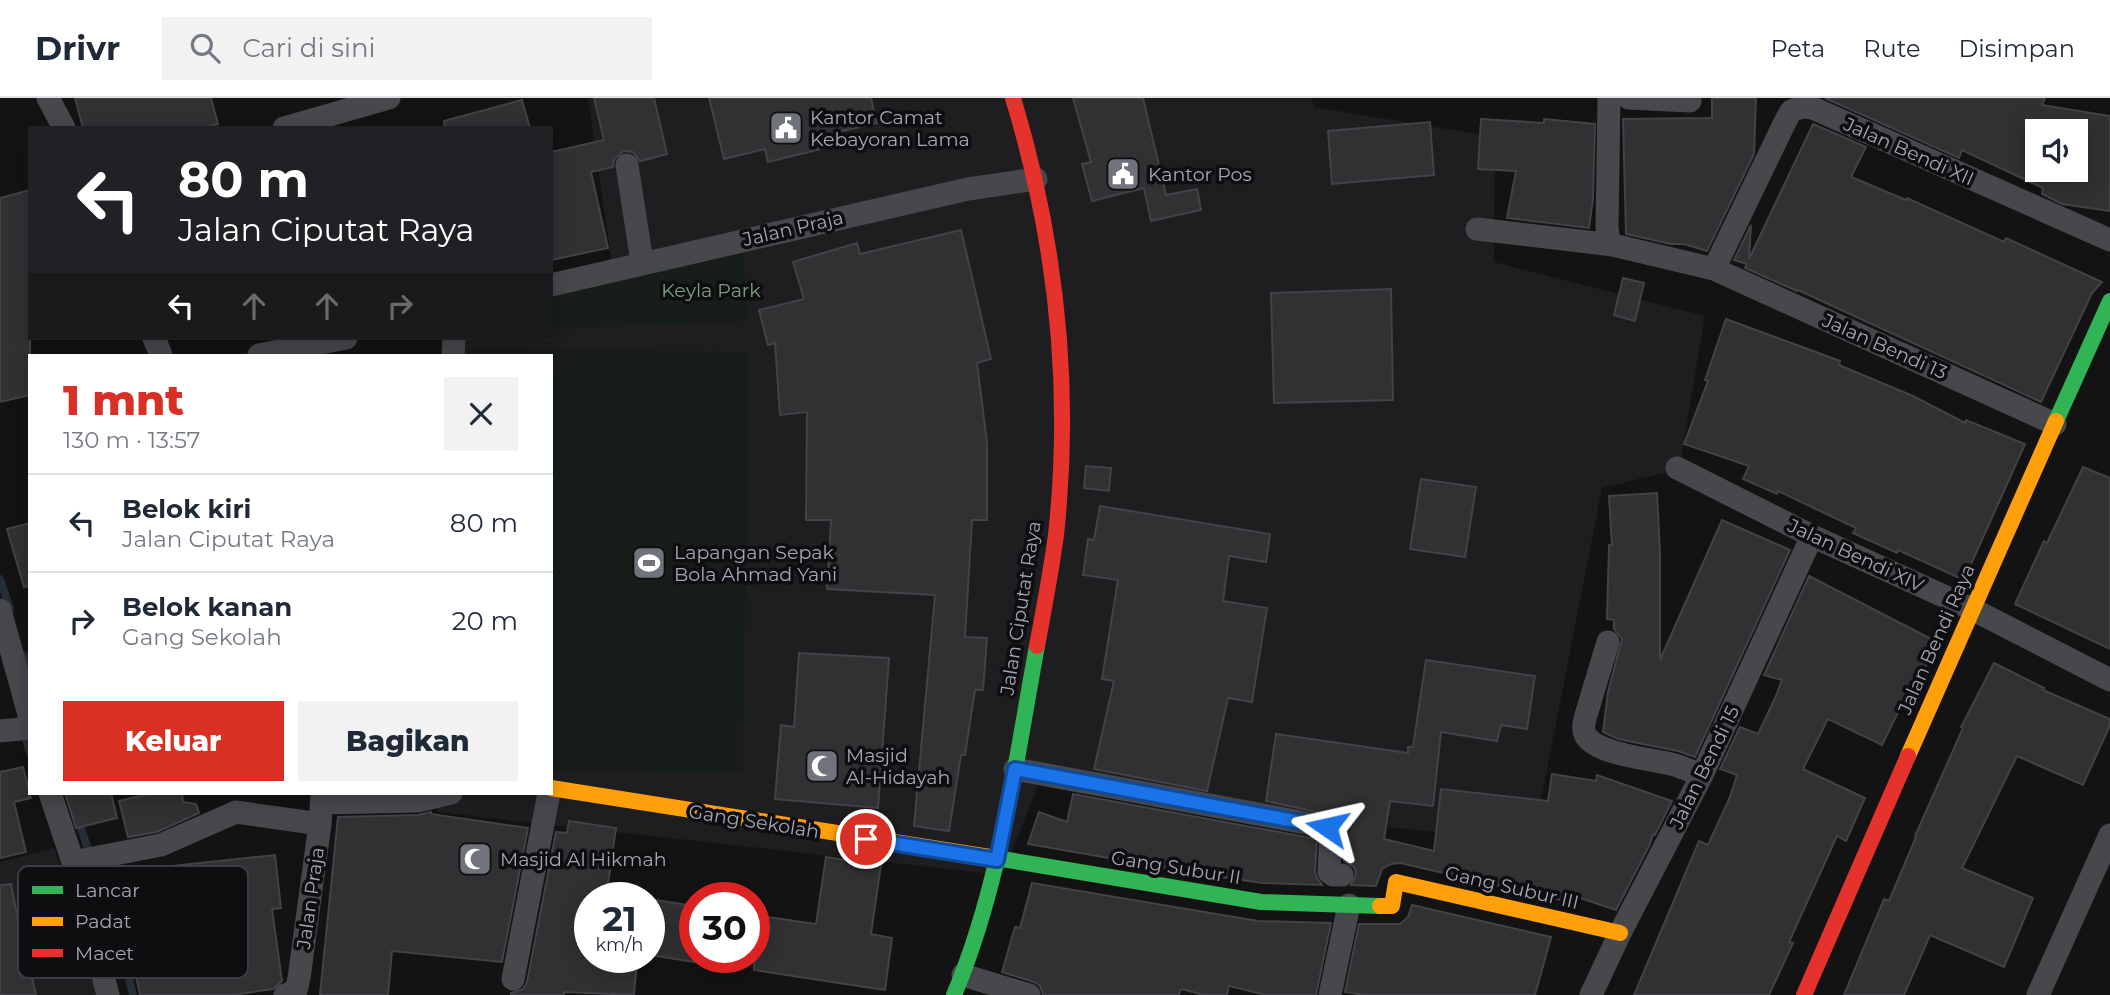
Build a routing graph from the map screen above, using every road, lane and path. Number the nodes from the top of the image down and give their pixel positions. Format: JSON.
{"nodes":[{"id":1,"x":48,"y":98,"type":"edge"},
{"id":2,"x":389,"y":98,"type":"edge"},
{"id":3,"x":1013,"y":98,"type":"edge"},
{"id":4,"x":1609,"y":98,"type":"edge"},
{"id":5,"x":1629,"y":98,"type":"edge"},
{"id":6,"x":1690,"y":101,"type":"dead end"},
{"id":7,"x":63,"y":126,"type":"edge"},
{"id":8,"x":291,"y":126,"type":"edge"},
{"id":9,"x":626,"y":165,"type":"dead end"},
{"id":10,"x":1036,"y":179,"type":"junction"},
{"id":11,"x":1477,"y":229,"type":"dead end"},
{"id":12,"x":2110,"y":240,"type":"edge"},
{"id":13,"x":1613,"y":245,"type":"junction"},
{"id":14,"x":642,"y":262,"type":"junction"},
{"id":15,"x":1714,"y":269,"type":"junction"},
{"id":16,"x":553,"y":284,"type":"edge"},
{"id":17,"x":2110,"y":300,"type":"edge"},
{"id":18,"x":332,"y":345,"type":"edge"},
{"id":19,"x":267,"y":354,"type":"edge"},
{"id":20,"x":2055,"y":424,"type":"junction"},
{"id":21,"x":1677,"y":468,"type":"dead end"},
{"id":22,"x":1812,"y":536,"type":"junction"},
{"id":23,"x":1972,"y":609,"type":"junction"},
{"id":24,"x":0,"y":610,"type":"edge"},
{"id":25,"x":1608,"y":642,"type":"dead end"},
{"id":26,"x":2110,"y":680,"type":"edge"},
{"id":27,"x":28,"y":711,"type":"edge"},
{"id":28,"x":28,"y":728,"type":"edge"},
{"id":29,"x":0,"y":731,"type":"edge"},
{"id":30,"x":1015,"y":769,"type":"junction"},
{"id":31,"x":1702,"y":775,"type":"junction"},
{"id":32,"x":553,"y":790,"type":"edge"},
{"id":33,"x":51,"y":795,"type":"edge"},
{"id":34,"x":440,"y":795,"type":"edge"},
{"id":35,"x":549,"y":795,"type":"edge"},
{"id":36,"x":322,"y":807,"type":"edge"},
{"id":37,"x":2110,"y":835,"type":"edge"},
{"id":38,"x":997,"y":860,"type":"junction"},
{"id":39,"x":73,"y":862,"type":"junction"},
{"id":40,"x":74,"y":866,"type":"edge"},
{"id":41,"x":1342,"y":875,"type":"dead end"},
{"id":42,"x":1396,"y":882,"type":"joint"},
{"id":43,"x":1349,"y":905,"type":"junction"},
{"id":44,"x":1620,"y":933,"type":"junction"},
{"id":45,"x":104,"y":978,"type":"edge"},
{"id":46,"x":513,"y":979,"type":"dead end"},
{"id":47,"x":958,"y":985,"type":"edge"},
{"id":48,"x":108,"y":995,"type":"edge"},
{"id":49,"x":285,"y":995,"type":"edge"},
{"id":50,"x":1029,"y":995,"type":"edge"},
{"id":51,"x":1330,"y":995,"type":"edge"},
{"id":52,"x":1591,"y":995,"type":"edge"},
{"id":53,"x":1804,"y":995,"type":"edge"},
{"id":54,"x":2038,"y":995,"type":"edge"}],
"edges":[{"from":1,"to":7,"type":"street"},
{"from":2,"to":8,"type":"street"},
{"from":3,"to":10,"type":"street","name":"Jalan Ciputat Raya"},
{"from":4,"to":13,"type":"street"},
{"from":5,"to":6,"type":"street"},
{"from":9,"to":14,"type":"street"},
{"from":10,"to":14,"type":"street","name":"Jalan Praja"},
{"from":10,"to":30,"type":"street","name":"Jalan Ciputat Raya"},
{"from":11,"to":13,"type":"street","name":"Jalan Bendi 13"},
{"from":12,"to":15,"type":"street","name":"Jalan Bendi XII"},
{"from":13,"to":15,"type":"street","name":"Jalan Bendi 13"},
{"from":14,"to":16,"type":"street","name":"Jalan Praja"},
{"from":15,"to":20,"type":"street","name":"Jalan Bendi 13"},
{"from":17,"to":20,"type":"street","name":"Jalan Bendi Raya"},
{"from":18,"to":19,"type":"street"},
{"from":20,"to":23,"type":"street","name":"Jalan Bendi Raya"},
{"from":21,"to":22,"type":"street","name":"Jalan Bendi XIV"},
{"from":22,"to":23,"type":"street","name":"Jalan Bendi XIV"},
{"from":22,"to":31,"type":"street","name":"Jalan Bendi 15"},
{"from":23,"to":26,"type":"street","name":"Jalan Bendi XIV"},
{"from":23,"to":53,"type":"street","name":"Jalan Bendi Raya"},
{"from":24,"to":27,"type":"street"},
{"from":25,"to":31,"type":"street"},
{"from":28,"to":29,"type":"street"},
{"from":30,"to":38,"type":"street","name":"Jalan Ciputat Raya"},
{"from":30,"to":41,"type":"street"},
{"from":31,"to":44,"type":"street","name":"Jalan Bendi 15"},
{"from":32,"to":38,"type":"street","name":"Gang Sekolah"},
{"from":33,"to":39,"type":"street"},
{"from":34,"to":36,"type":"street"},
{"from":35,"to":46,"type":"street"},
{"from":36,"to":39,"type":"street"},
{"from":36,"to":49,"type":"street","name":"Jalan Praja"},
{"from":37,"to":54,"type":"street"},
{"from":38,"to":43,"type":"street","name":"Gang Subur II"},
{"from":38,"to":47,"type":"street","name":"Jalan Ciputat Raya"},
{"from":39,"to":40,"type":"street"},
{"from":42,"to":43,"type":"street","name":"Gang Subur II"},
{"from":42,"to":44,"type":"street","name":"Gang Subur III"},
{"from":43,"to":51,"type":"street"},
{"from":44,"to":52,"type":"street","name":"Jalan Bendi 15"},
{"from":45,"to":48,"type":"street"},
{"from":47,"to":50,"type":"street"}]}
